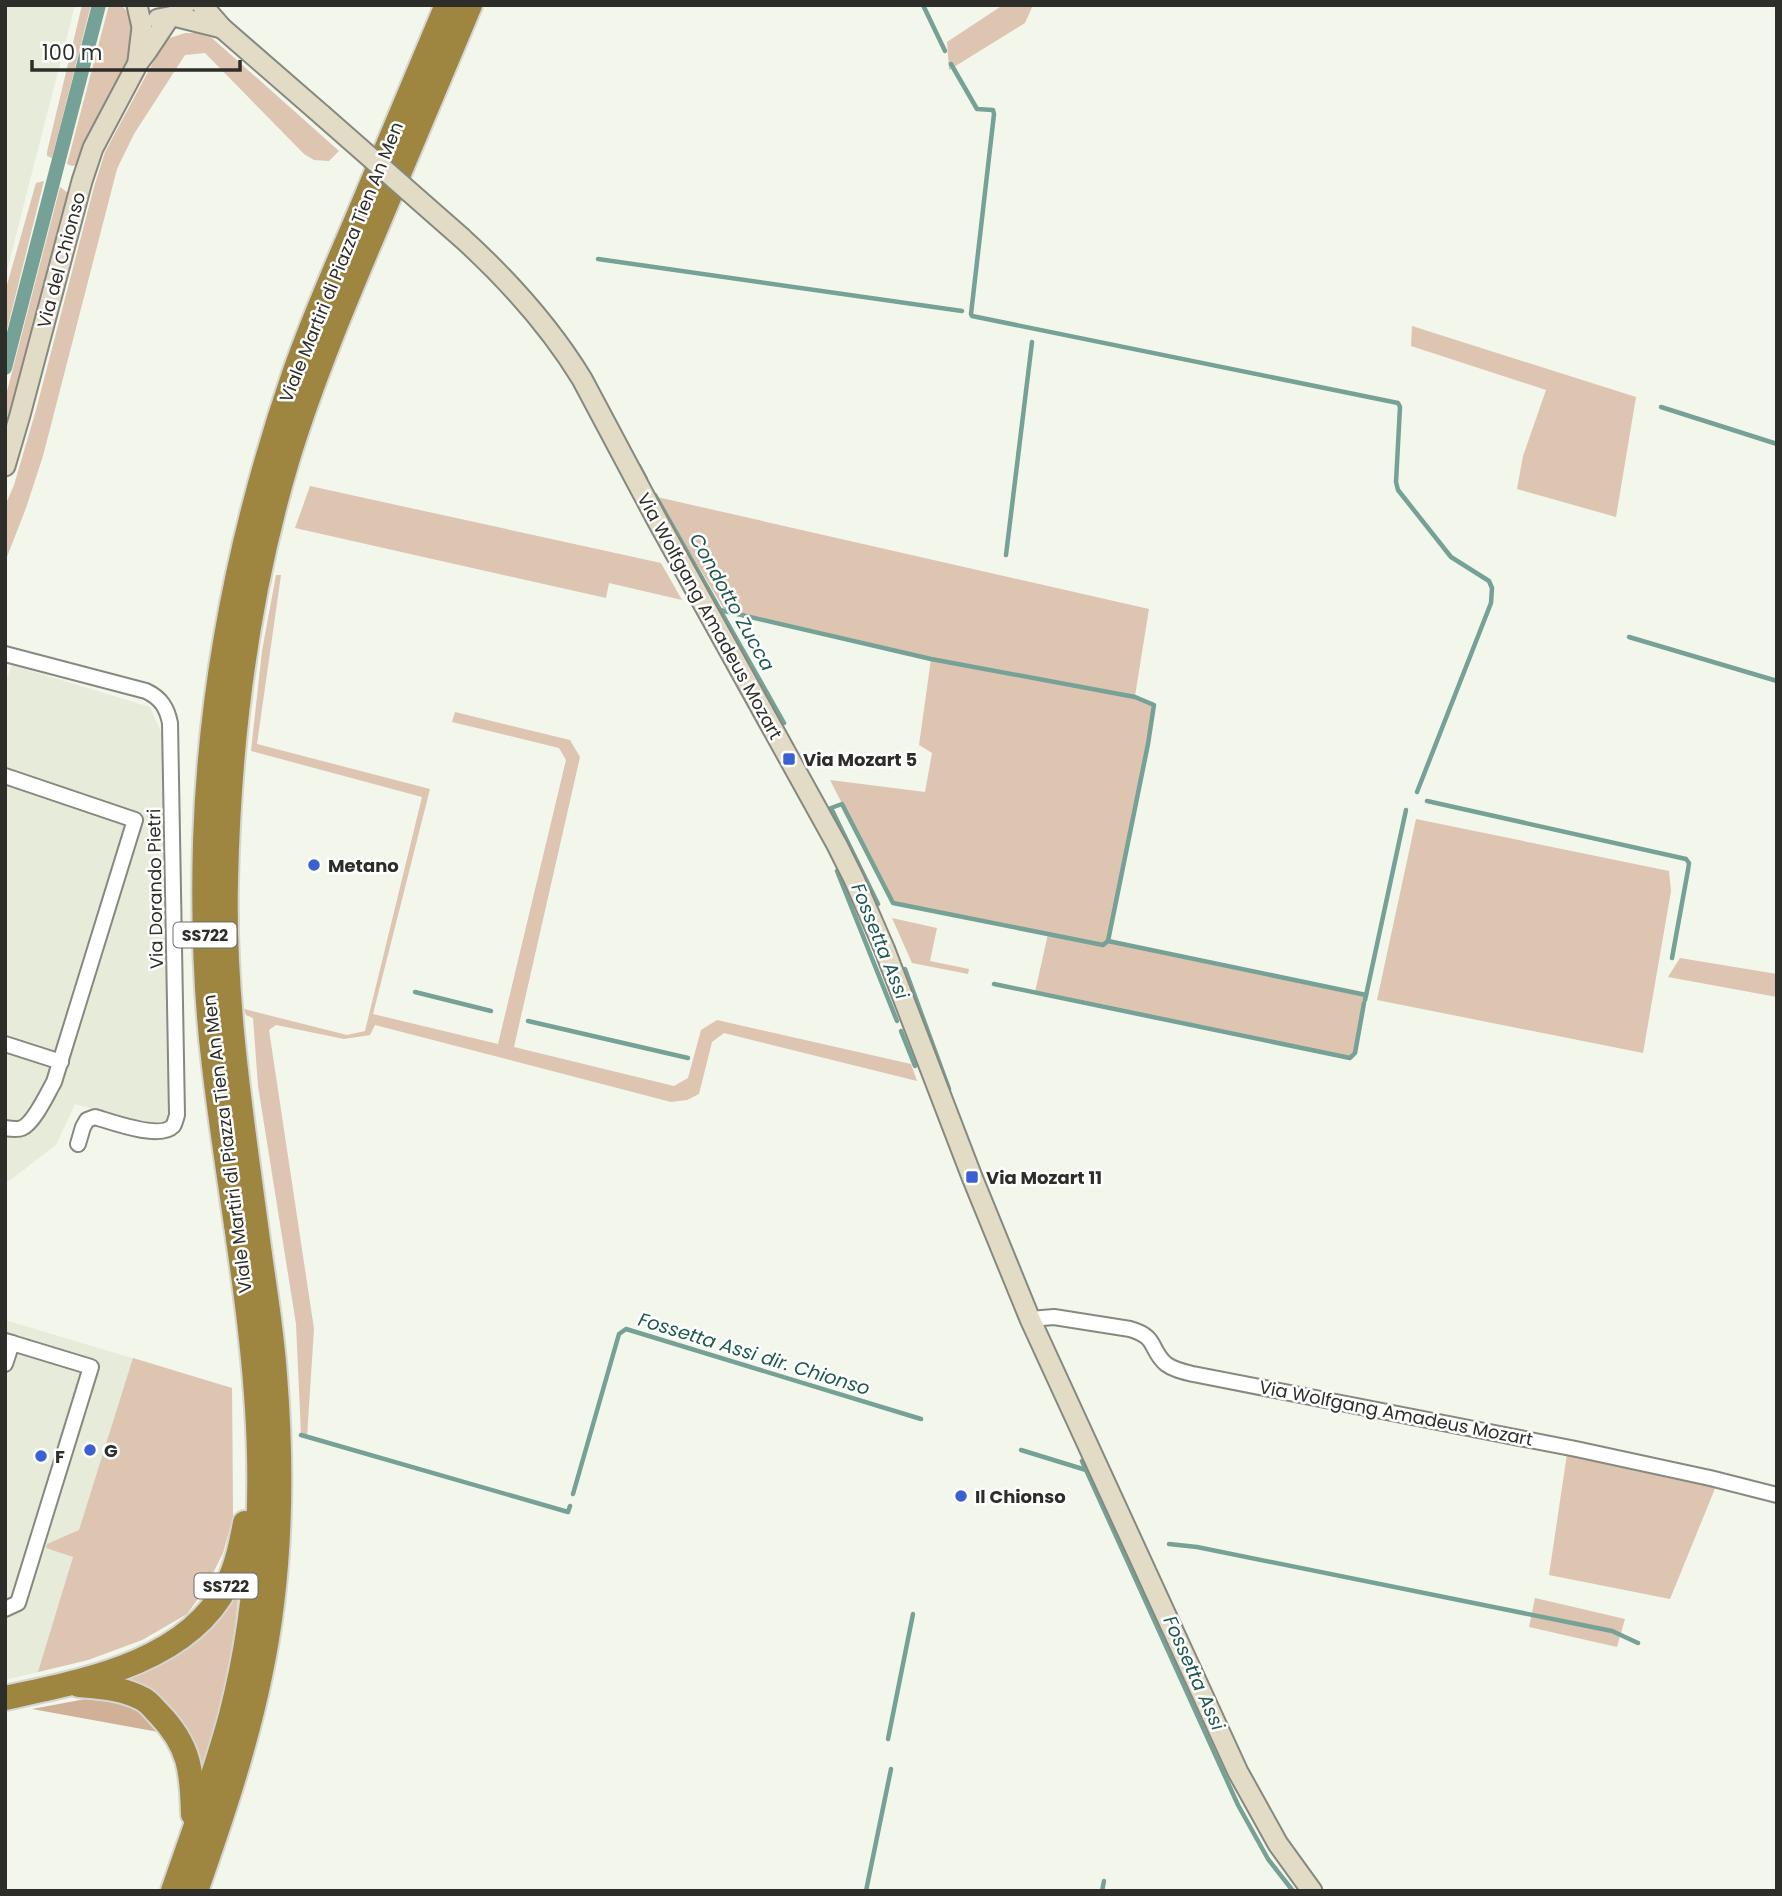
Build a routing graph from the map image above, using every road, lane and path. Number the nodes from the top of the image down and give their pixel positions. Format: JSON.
{"nodes":[{"id":1,"x":137,"y":5,"type":"edge"},
{"id":2,"x":202,"y":5,"type":"edge"},
{"id":3,"x":447,"y":5,"type":"edge"},
{"id":4,"x":470,"y":5,"type":"edge"},
{"id":5,"x":176,"y":13,"type":"edge"},
{"id":6,"x":222,"y":28,"type":"junction"},
{"id":7,"x":138,"y":62,"type":"junction"},
{"id":8,"x":5,"y":466,"type":"edge"},
{"id":9,"x":5,"y":654,"type":"edge"},
{"id":10,"x":5,"y":776,"type":"edge"},
{"id":11,"x":5,"y":1044,"type":"edge"},
{"id":12,"x":61,"y":1062,"type":"junction"},
{"id":13,"x":5,"y":1128,"type":"edge"},
{"id":14,"x":78,"y":1144,"type":"dead end"},
{"id":15,"x":1030,"y":1320,"type":"junction"},
{"id":16,"x":8,"y":1342,"type":"edge"},
{"id":17,"x":5,"y":1364,"type":"edge"},
{"id":18,"x":256,"y":1401,"type":"junction"},
{"id":19,"x":1777,"y":1495,"type":"edge"},
{"id":20,"x":5,"y":1609,"type":"edge"},
{"id":21,"x":71,"y":1684,"type":"junction"},
{"id":22,"x":5,"y":1698,"type":"edge"},
{"id":23,"x":193,"y":1833,"type":"junction"},
{"id":24,"x":173,"y":1891,"type":"edge"},
{"id":25,"x":196,"y":1891,"type":"edge"},
{"id":26,"x":1312,"y":1891,"type":"edge"}],
"edges":[{"from":1,"to":5,"type":"street","name":"Via del Chionso"},
{"from":1,"to":7,"type":"street","name":"Via del Chionso"},
{"from":2,"to":6,"type":"street","name":"Via Wolfgang Amadeus Mozart"},
{"from":3,"to":18,"type":"highway","name":"Viale Martiri di Piazza Tien An Men","number":"SS722"},
{"from":4,"to":25,"type":"highway","name":"Viale Martiri di Piazza Tien An Men","number":"SS722"},
{"from":5,"to":6,"type":"street","name":"Via Wolfgang Amadeus Mozart"},
{"from":5,"to":7,"type":"street","name":"Via del Chionso"},
{"from":6,"to":15,"type":"street","name":"Via Wolfgang Amadeus Mozart","bridge":true},
{"from":7,"to":8,"type":"street","name":"Via del Chionso"},
{"from":9,"to":14,"type":"street","name":"Via Dorando Pietri"},
{"from":10,"to":12,"type":"street"},
{"from":11,"to":12,"type":"street"},
{"from":12,"to":13,"type":"street"},
{"from":15,"to":19,"type":"street","name":"Via Wolfgang Amadeus Mozart"},
{"from":15,"to":26,"type":"street","name":"Via Wolfgang Amadeus Mozart"},
{"from":16,"to":17,"type":"street"},
{"from":16,"to":20,"type":"street"},
{"from":18,"to":21,"type":"highway","number":"SS722"},
{"from":18,"to":23,"type":"highway","name":"Viale Martiri di Piazza Tien An Men","number":"SS722"},
{"from":21,"to":22,"type":"highway","number":"SS722"},
{"from":21,"to":23,"type":"highway","number":"SS722"},
{"from":23,"to":24,"type":"highway","name":"Viale Martiri di Piazza Tien An Men","number":"SS722"}]}
